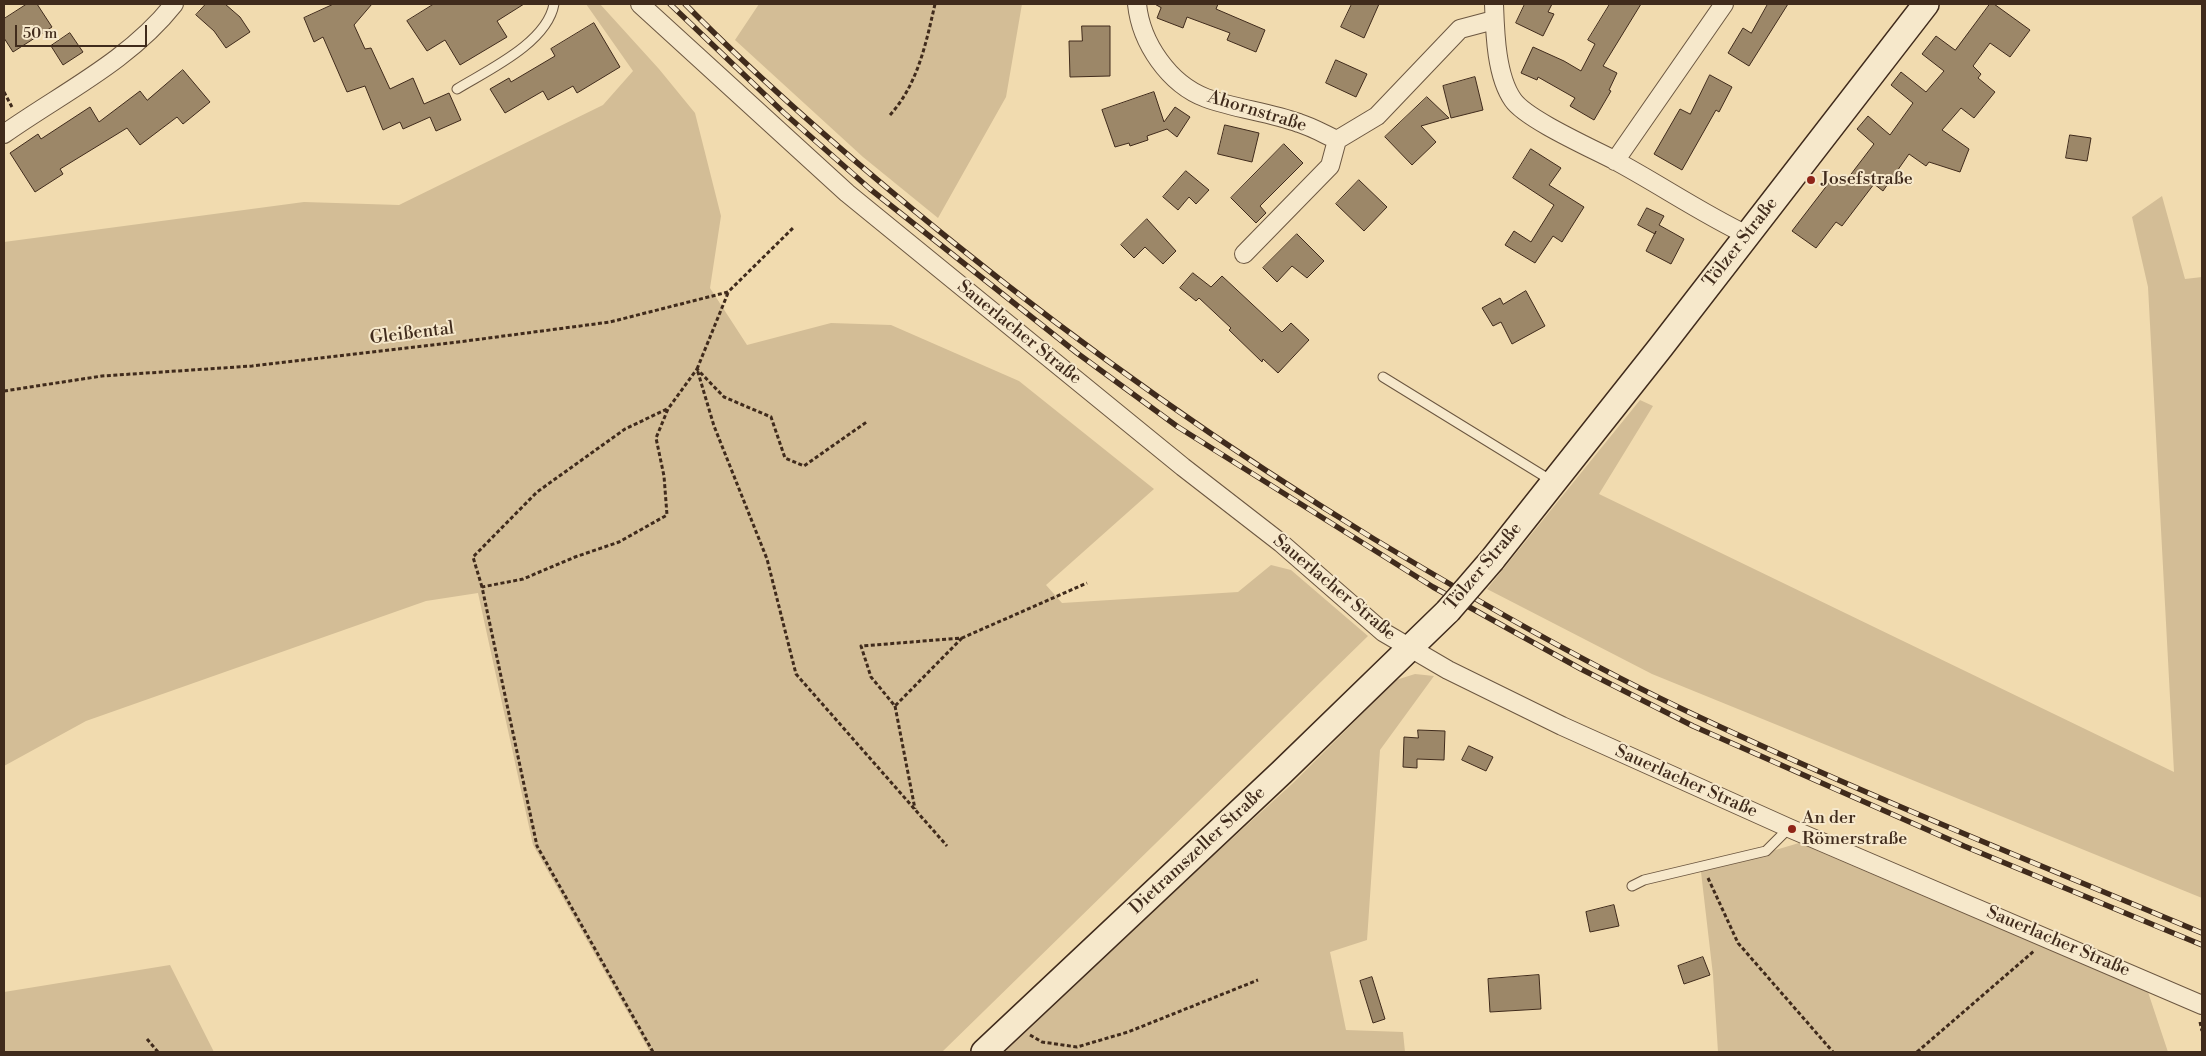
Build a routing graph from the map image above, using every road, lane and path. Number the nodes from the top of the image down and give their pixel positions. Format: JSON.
{"nodes":[{"id":1,"x":174,"y":4,"type":"edge"},
{"id":2,"x":554,"y":4,"type":"edge"},
{"id":3,"x":640,"y":4,"type":"edge"},
{"id":4,"x":935,"y":4,"type":"edge"},
{"id":5,"x":1137,"y":4,"type":"edge"},
{"id":6,"x":1724,"y":4,"type":"edge"},
{"id":7,"x":1926,"y":4,"type":"edge"},
{"id":8,"x":1494,"y":12,"type":"edge"},
{"id":9,"x":457,"y":90,"type":"dead end"},
{"id":10,"x":890,"y":115,"type":"dead end"},
{"id":11,"x":4,"y":134,"type":"edge"},
{"id":12,"x":1337,"y":140,"type":"junction"},
{"id":13,"x":1616,"y":161,"type":"junction"},
{"id":14,"x":794,"y":226,"type":"dead end"},
{"id":15,"x":1747,"y":235,"type":"junction"},
{"id":16,"x":1244,"y":254,"type":"dead end"},
{"id":17,"x":728,"y":292,"type":"junction"},
{"id":18,"x":697,"y":369,"type":"junction"},
{"id":19,"x":1384,"y":377,"type":"dead end"},
{"id":20,"x":4,"y":391,"type":"edge"},
{"id":21,"x":668,"y":409,"type":"junction"},
{"id":22,"x":868,"y":421,"type":"dead end"},
{"id":23,"x":1555,"y":482,"type":"junction"},
{"id":24,"x":1087,"y":583,"type":"dead end"},
{"id":25,"x":482,"y":587,"type":"junction"},
{"id":26,"x":962,"y":638,"type":"junction"},
{"id":27,"x":1411,"y":648,"type":"junction"},
{"id":28,"x":894,"y":706,"type":"junction"},
{"id":29,"x":915,"y":810,"type":"junction"},
{"id":30,"x":1789,"y":828,"type":"junction"},
{"id":31,"x":947,"y":846,"type":"dead end"},
{"id":32,"x":1703,"y":866,"type":"junction"},
{"id":33,"x":1632,"y":886,"type":"dead end"},
{"id":34,"x":2049,"y":938,"type":"junction"},
{"id":35,"x":1258,"y":980,"type":"dead end"},
{"id":36,"x":2202,"y":1005,"type":"edge"},
{"id":37,"x":1012,"y":1026,"type":"junction"},
{"id":38,"x":147,"y":1039,"type":"dead end"},
{"id":39,"x":158,"y":1052,"type":"edge"},
{"id":40,"x":653,"y":1052,"type":"edge"},
{"id":41,"x":984,"y":1052,"type":"edge"},
{"id":42,"x":1834,"y":1052,"type":"edge"},
{"id":43,"x":1917,"y":1052,"type":"edge"}],
"edges":[{"from":1,"to":11,"type":"street"},
{"from":2,"to":9,"type":"lane"},
{"from":3,"to":27,"type":"street","name":"Sauerlacher Straße"},
{"from":4,"to":10,"type":"path"},
{"from":5,"to":12,"type":"street","name":"Ahornstraße"},
{"from":6,"to":13,"type":"street"},
{"from":7,"to":15,"type":"main road","name":"Tölzer Straße"},
{"from":8,"to":12,"type":"street"},
{"from":8,"to":13,"type":"street"},
{"from":12,"to":16,"type":"street"},
{"from":13,"to":15,"type":"street"},
{"from":14,"to":17,"type":"path"},
{"from":15,"to":23,"type":"main road","name":"Tölzer Straße"},
{"from":17,"to":18,"type":"path"},
{"from":17,"to":20,"type":"path","name":"Gleißental"},
{"from":18,"to":21,"type":"path"},
{"from":18,"to":22,"type":"path"},
{"from":18,"to":29,"type":"path"},
{"from":19,"to":23,"type":"lane"},
{"from":21,"to":25,"type":"path"},
{"from":21,"to":25,"type":"path"},
{"from":23,"to":27,"type":"main road","name":"Tölzer Straße","bridge":true},
{"from":24,"to":26,"type":"path"},
{"from":25,"to":40,"type":"path"},
{"from":26,"to":28,"type":"path"},
{"from":26,"to":28,"type":"path"},
{"from":27,"to":30,"type":"street","name":"Sauerlacher Straße"},
{"from":27,"to":37,"type":"main road","name":"Dietramszeller Straße"},
{"from":28,"to":29,"type":"path"},
{"from":29,"to":31,"type":"path"},
{"from":30,"to":32,"type":"lane"},
{"from":30,"to":34,"type":"street","name":"Sauerlacher Straße"},
{"from":32,"to":33,"type":"lane"},
{"from":32,"to":42,"type":"path"},
{"from":34,"to":36,"type":"street","name":"Sauerlacher Straße"},
{"from":34,"to":43,"type":"path"},
{"from":35,"to":37,"type":"path"},
{"from":37,"to":41,"type":"main road","name":"Dietramszeller Straße"},
{"from":38,"to":39,"type":"path"}]}
